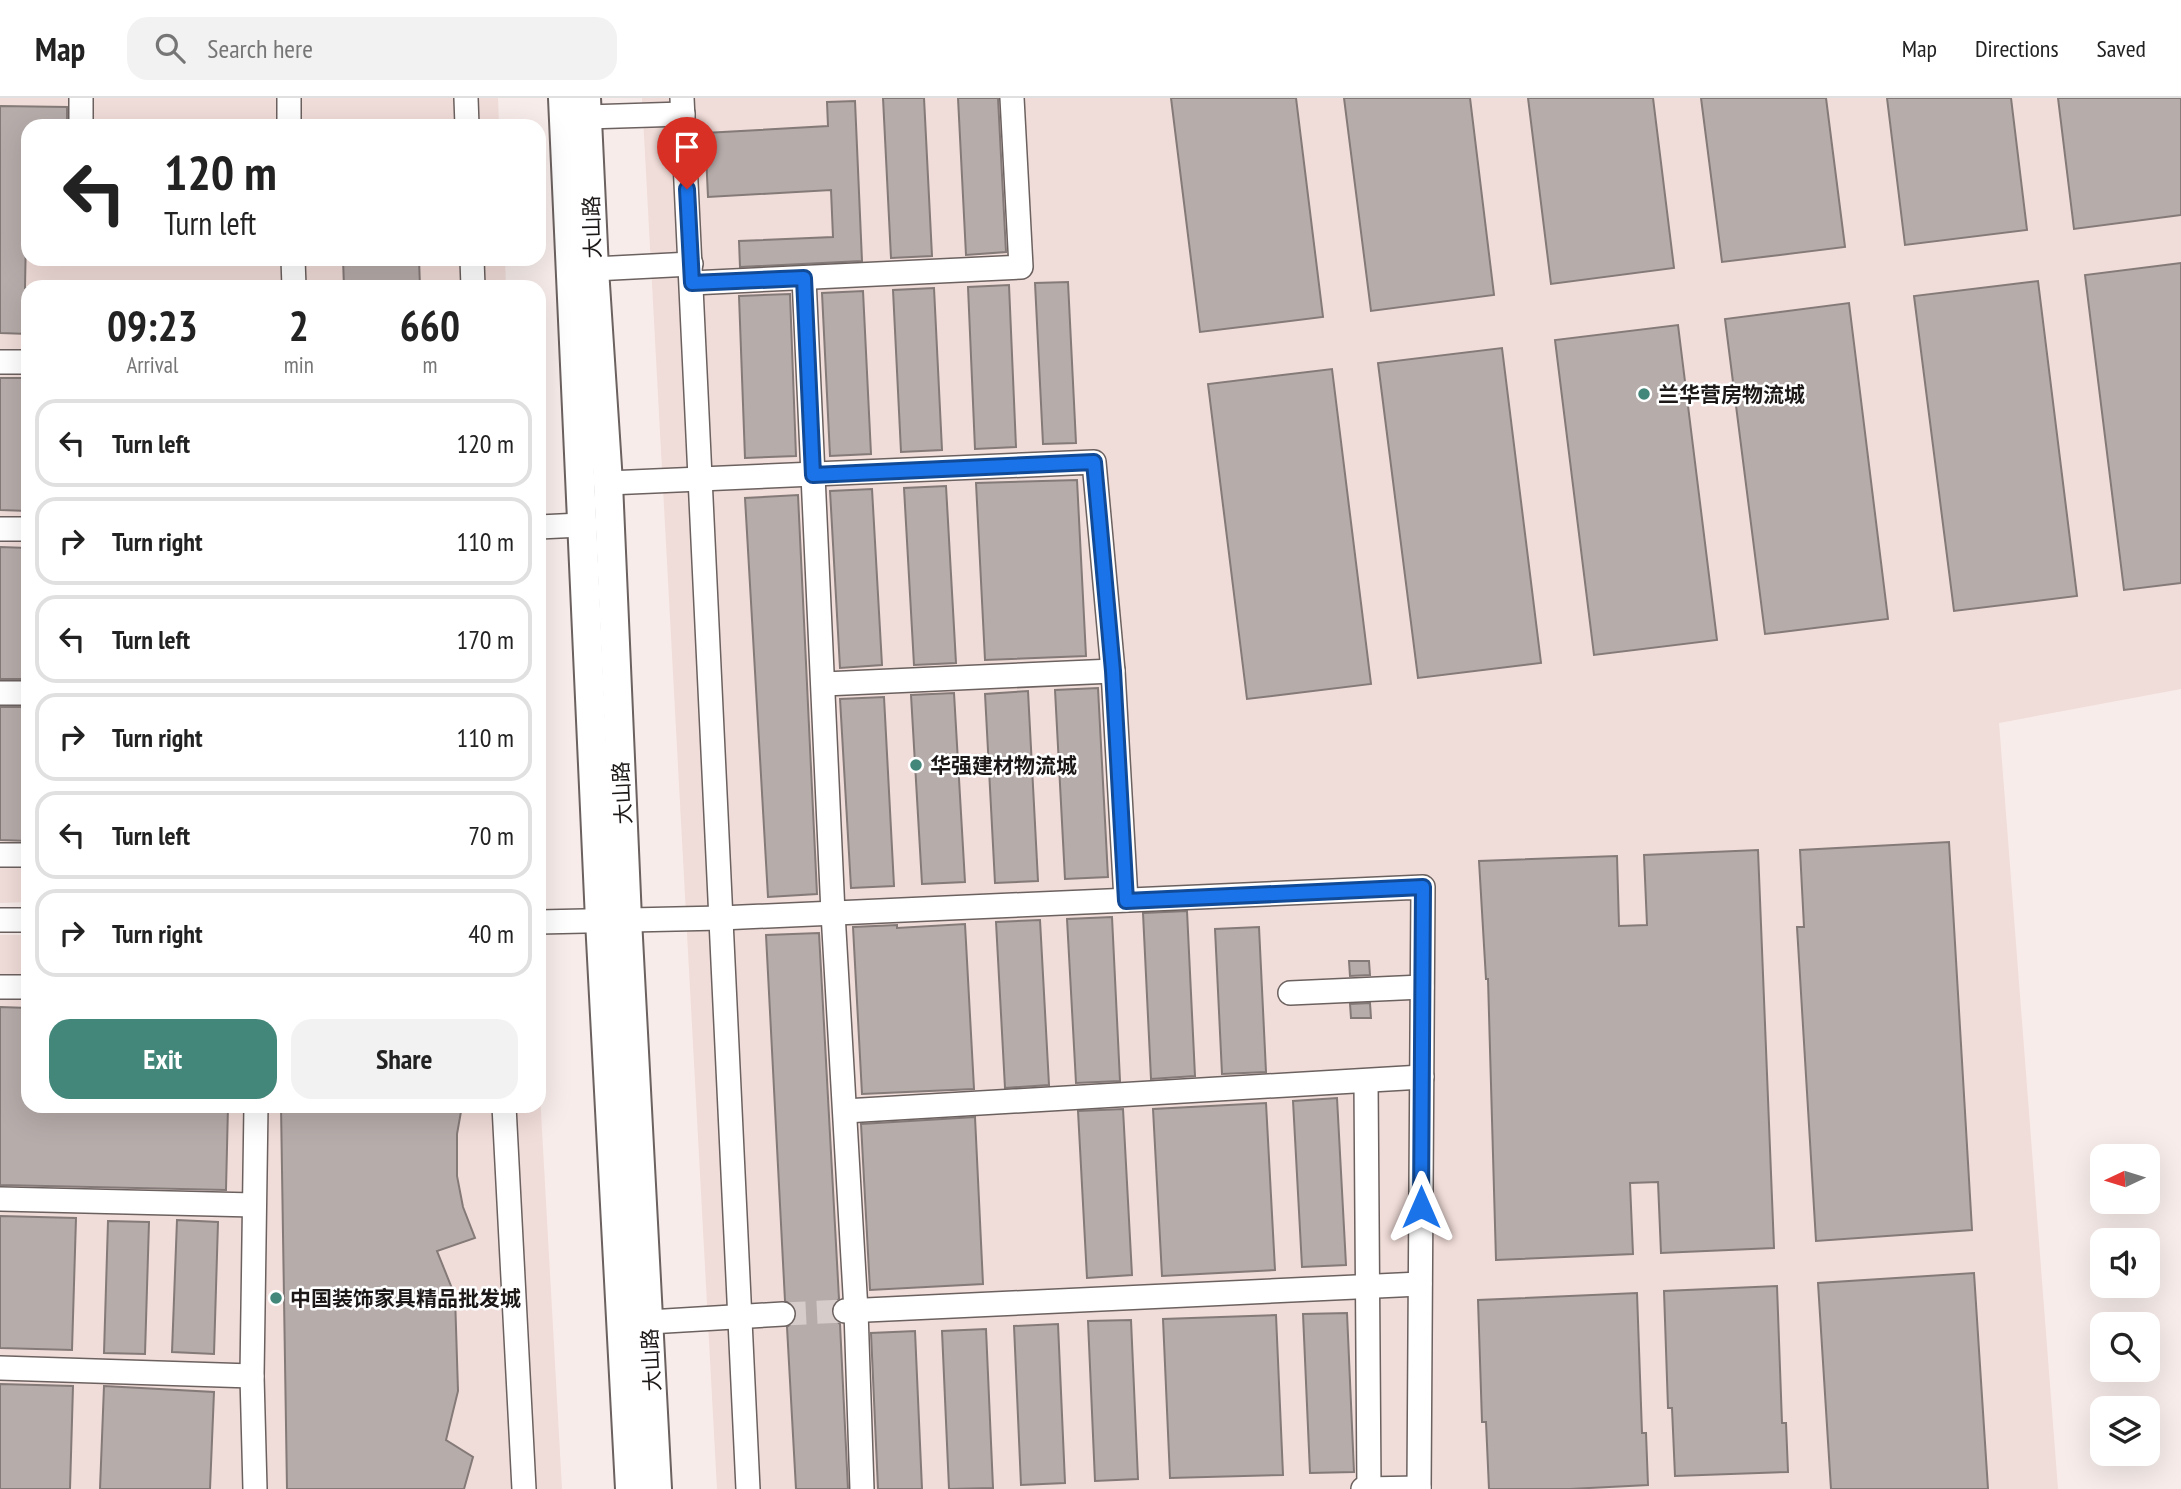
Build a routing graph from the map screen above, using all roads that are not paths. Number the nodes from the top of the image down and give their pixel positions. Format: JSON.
{"nodes":[{"id":1,"x":81,"y":98,"type":"edge"},
{"id":2,"x":289,"y":98,"type":"edge"},
{"id":3,"x":466,"y":98,"type":"edge"},
{"id":4,"x":563,"y":98,"type":"edge"},
{"id":5,"x":1012,"y":98,"type":"edge"},
{"id":6,"x":683,"y":106,"type":"edge"},
{"id":7,"x":587,"y":108,"type":"edge"},
{"id":8,"x":81,"y":119,"type":"edge"},
{"id":9,"x":289,"y":119,"type":"edge"},
{"id":10,"x":467,"y":119,"type":"edge"},
{"id":11,"x":594,"y":269,"type":"junction"},
{"id":12,"x":692,"y":274,"type":"junction"},
{"id":13,"x":804,"y":278,"type":"junction"},
{"id":14,"x":0,"y":362,"type":"edge"},
{"id":15,"x":21,"y":362,"type":"edge"},
{"id":16,"x":813,"y":475,"type":"junction"},
{"id":17,"x":700,"y":480,"type":"junction"},
{"id":18,"x":608,"y":483,"type":"junction"},
{"id":19,"x":581,"y":525,"type":"junction"},
{"id":20,"x":546,"y":527,"type":"edge"},
{"id":21,"x":0,"y":529,"type":"edge"},
{"id":22,"x":21,"y":529,"type":"edge"},
{"id":23,"x":1113,"y":671,"type":"junction"},
{"id":24,"x":824,"y":684,"type":"junction"},
{"id":25,"x":0,"y":693,"type":"edge"},
{"id":26,"x":21,"y":694,"type":"edge"},
{"id":27,"x":0,"y":855,"type":"edge"},
{"id":28,"x":21,"y":855,"type":"edge"},
{"id":29,"x":1126,"y":901,"type":"junction"},
{"id":30,"x":833,"y":914,"type":"junction"},
{"id":31,"x":721,"y":918,"type":"junction"},
{"id":32,"x":0,"y":920,"type":"edge"},
{"id":33,"x":21,"y":920,"type":"edge"},
{"id":34,"x":614,"y":920,"type":"junction"},
{"id":35,"x":546,"y":922,"type":"edge"},
{"id":36,"x":0,"y":987,"type":"edge"},
{"id":37,"x":21,"y":987,"type":"edge"},
{"id":38,"x":1422,"y":987,"type":"junction"},
{"id":39,"x":1290,"y":993,"type":"dead end"},
{"id":40,"x":1422,"y":1077,"type":"junction"},
{"id":41,"x":1366,"y":1081,"type":"junction"},
{"id":42,"x":845,"y":1111,"type":"junction"},
{"id":43,"x":256,"y":1113,"type":"edge"},
{"id":44,"x":504,"y":1113,"type":"edge"},
{"id":45,"x":0,"y":1199,"type":"edge"},
{"id":46,"x":254,"y":1205,"type":"junction"},
{"id":47,"x":1420,"y":1284,"type":"junction"},
{"id":48,"x":1367,"y":1286,"type":"junction"},
{"id":49,"x":850,"y":1311,"type":"junction"},
{"id":50,"x":783,"y":1314,"type":"tunnel mouth"},
{"id":51,"x":740,"y":1316,"type":"junction"},
{"id":52,"x":649,"y":1322,"type":"junction"},
{"id":53,"x":0,"y":1368,"type":"edge"},
{"id":54,"x":252,"y":1376,"type":"junction"},
{"id":55,"x":255,"y":1489,"type":"edge"},
{"id":56,"x":524,"y":1489,"type":"edge"},
{"id":57,"x":631,"y":1489,"type":"edge"},
{"id":58,"x":657,"y":1489,"type":"edge"},
{"id":59,"x":748,"y":1489,"type":"edge"},
{"id":60,"x":862,"y":1489,"type":"edge"},
{"id":61,"x":1367,"y":1489,"type":"edge"},
{"id":62,"x":1419,"y":1489,"type":"edge"}],
"edges":[{"from":1,"to":8,"type":"street"},
{"from":2,"to":9,"type":"street"},
{"from":3,"to":10,"type":"street"},
{"from":4,"to":19,"type":"main road","name":"大山路"},
{"from":5,"to":13,"type":"street"},
{"from":6,"to":7,"type":"street"},
{"from":6,"to":12,"type":"street"},
{"from":7,"to":11,"type":"main road","name":"大山路"},
{"from":11,"to":12,"type":"street"},
{"from":11,"to":18,"type":"main road","name":"大山路"},
{"from":12,"to":13,"type":"street"},
{"from":12,"to":17,"type":"street"},
{"from":13,"to":16,"type":"street"},
{"from":14,"to":15,"type":"street"},
{"from":16,"to":17,"type":"street"},
{"from":16,"to":23,"type":"street"},
{"from":16,"to":24,"type":"street"},
{"from":17,"to":18,"type":"street"},
{"from":17,"to":31,"type":"street"},
{"from":18,"to":34,"type":"main road","name":"大山路"},
{"from":19,"to":20,"type":"street"},
{"from":19,"to":34,"type":"main road","name":"大山路"},
{"from":21,"to":22,"type":"street"},
{"from":23,"to":24,"type":"street"},
{"from":23,"to":29,"type":"street"},
{"from":24,"to":30,"type":"street"},
{"from":25,"to":26,"type":"street"},
{"from":27,"to":28,"type":"street"},
{"from":29,"to":30,"type":"street"},
{"from":29,"to":38,"type":"street"},
{"from":30,"to":31,"type":"street"},
{"from":30,"to":42,"type":"street"},
{"from":31,"to":34,"type":"street"},
{"from":31,"to":51,"type":"street"},
{"from":32,"to":33,"type":"street"},
{"from":34,"to":35,"type":"street"},
{"from":34,"to":52,"type":"main road","name":"大山路"},
{"from":34,"to":57,"type":"main road","name":"大山路"},
{"from":36,"to":37,"type":"street"},
{"from":38,"to":39,"type":"street"},
{"from":38,"to":40,"type":"street"},
{"from":40,"to":41,"type":"street"},
{"from":40,"to":47,"type":"street"},
{"from":41,"to":42,"type":"street"},
{"from":41,"to":48,"type":"street"},
{"from":42,"to":49,"type":"street"},
{"from":43,"to":46,"type":"street"},
{"from":44,"to":56,"type":"street"},
{"from":45,"to":46,"type":"street"},
{"from":46,"to":54,"type":"street"},
{"from":47,"to":48,"type":"street"},
{"from":47,"to":62,"type":"street"},
{"from":48,"to":49,"type":"street"},
{"from":48,"to":61,"type":"street"},
{"from":49,"to":60,"type":"street"},
{"from":50,"to":51,"type":"street"},
{"from":51,"to":52,"type":"street"},
{"from":51,"to":59,"type":"street"},
{"from":52,"to":58,"type":"main road","name":"大山路"},
{"from":53,"to":54,"type":"street"},
{"from":54,"to":55,"type":"street"},
{"from":61,"to":62,"type":"street"}]}
